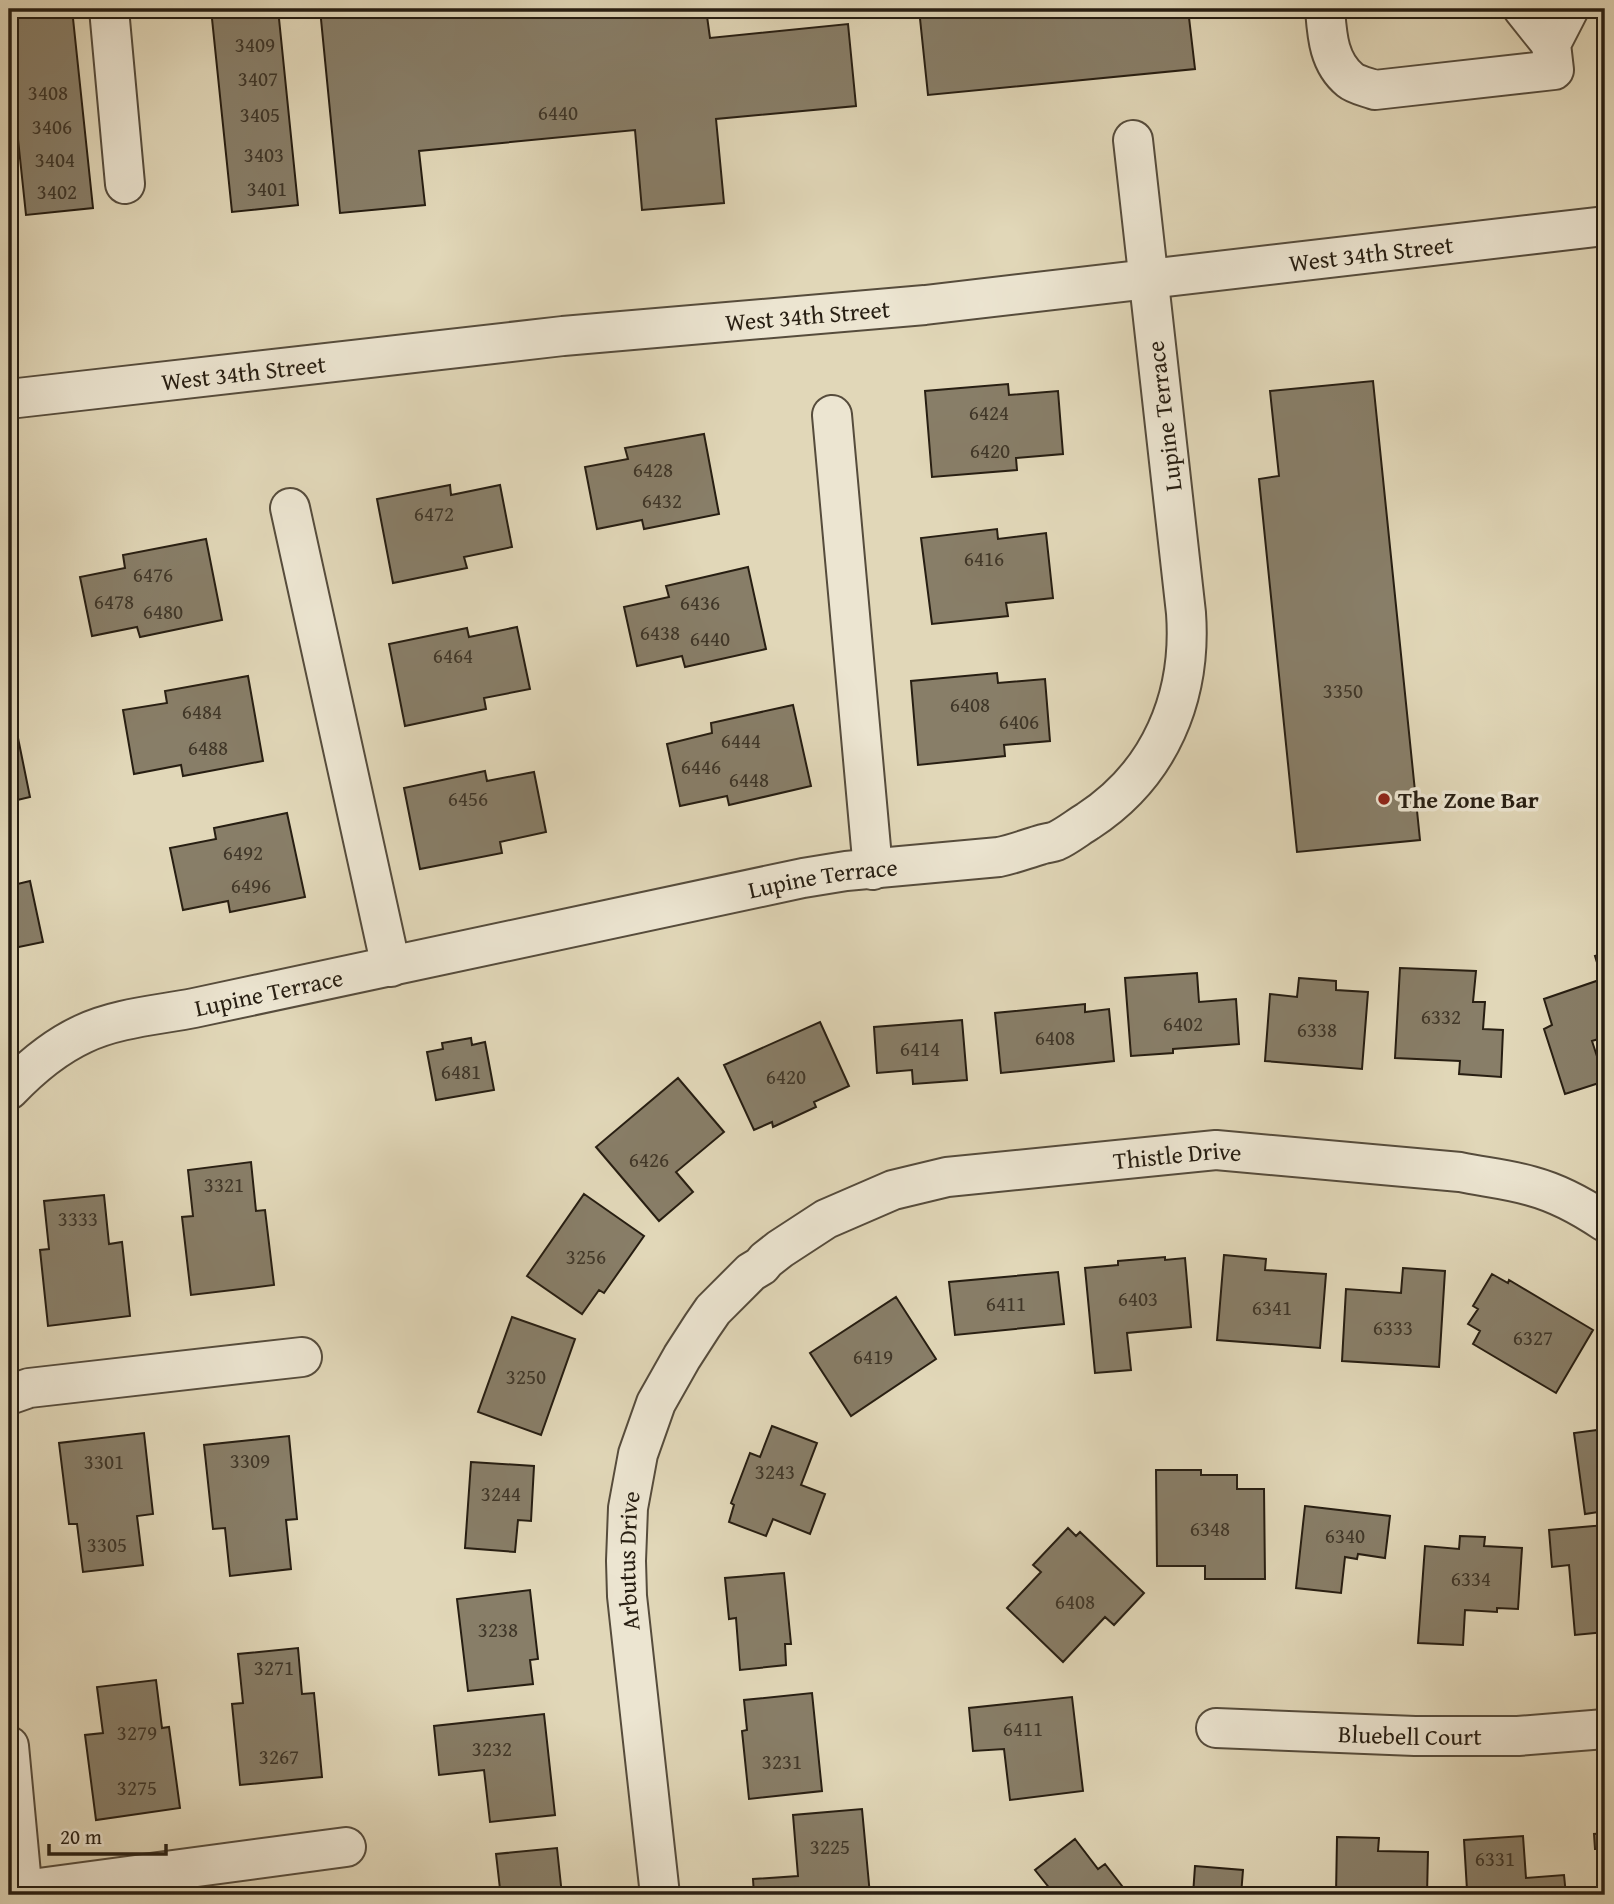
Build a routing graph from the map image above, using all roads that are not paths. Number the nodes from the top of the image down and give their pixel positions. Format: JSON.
{"nodes":[{"id":1,"x":109,"y":9,"type":"edge"},
{"id":2,"x":1325,"y":9,"type":"edge"},
{"id":3,"x":1548,"y":25,"type":"edge"},
{"id":4,"x":1133,"y":140,"type":"dead end"},
{"id":5,"x":125,"y":184,"type":"dead end"},
{"id":6,"x":1605,"y":226,"type":"edge"},
{"id":7,"x":1148,"y":279,"type":"junction"},
{"id":8,"x":9,"y":399,"type":"edge"},
{"id":9,"x":832,"y":415,"type":"dead end"},
{"id":10,"x":290,"y":508,"type":"dead end"},
{"id":11,"x":873,"y":870,"type":"junction"},
{"id":12,"x":391,"y":967,"type":"junction"},
{"id":13,"x":9,"y":1090,"type":"edge"},
{"id":14,"x":1605,"y":1222,"type":"edge"},
{"id":15,"x":761,"y":1266,"type":"joint"},
{"id":16,"x":302,"y":1357,"type":"dead end"},
{"id":17,"x":9,"y":1395,"type":"edge"},
{"id":18,"x":1216,"y":1728,"type":"dead end"},
{"id":19,"x":1605,"y":1729,"type":"edge"},
{"id":20,"x":9,"y":1745,"type":"edge"},
{"id":21,"x":346,"y":1847,"type":"dead end"},
{"id":22,"x":18,"y":1892,"type":"edge"},
{"id":23,"x":660,"y":1895,"type":"edge"}],
"edges":[{"from":1,"to":5,"type":"street"},
{"from":2,"to":3,"type":"street"},
{"from":4,"to":7,"type":"street","name":"Lupine Terrace"},
{"from":6,"to":7,"type":"street","name":"West 34th Street"},
{"from":7,"to":8,"type":"street","name":"West 34th Street"},
{"from":7,"to":11,"type":"street","name":"Lupine Terrace"},
{"from":9,"to":11,"type":"street"},
{"from":10,"to":12,"type":"street"},
{"from":11,"to":12,"type":"street","name":"Lupine Terrace"},
{"from":12,"to":13,"type":"street","name":"Lupine Terrace"},
{"from":14,"to":15,"type":"street","name":"Thistle Drive"},
{"from":15,"to":23,"type":"street","name":"Arbutus Drive"},
{"from":16,"to":17,"type":"street"},
{"from":18,"to":19,"type":"street","name":"Bluebell Court"},
{"from":20,"to":22,"type":"street"},
{"from":21,"to":22,"type":"street"}]}
